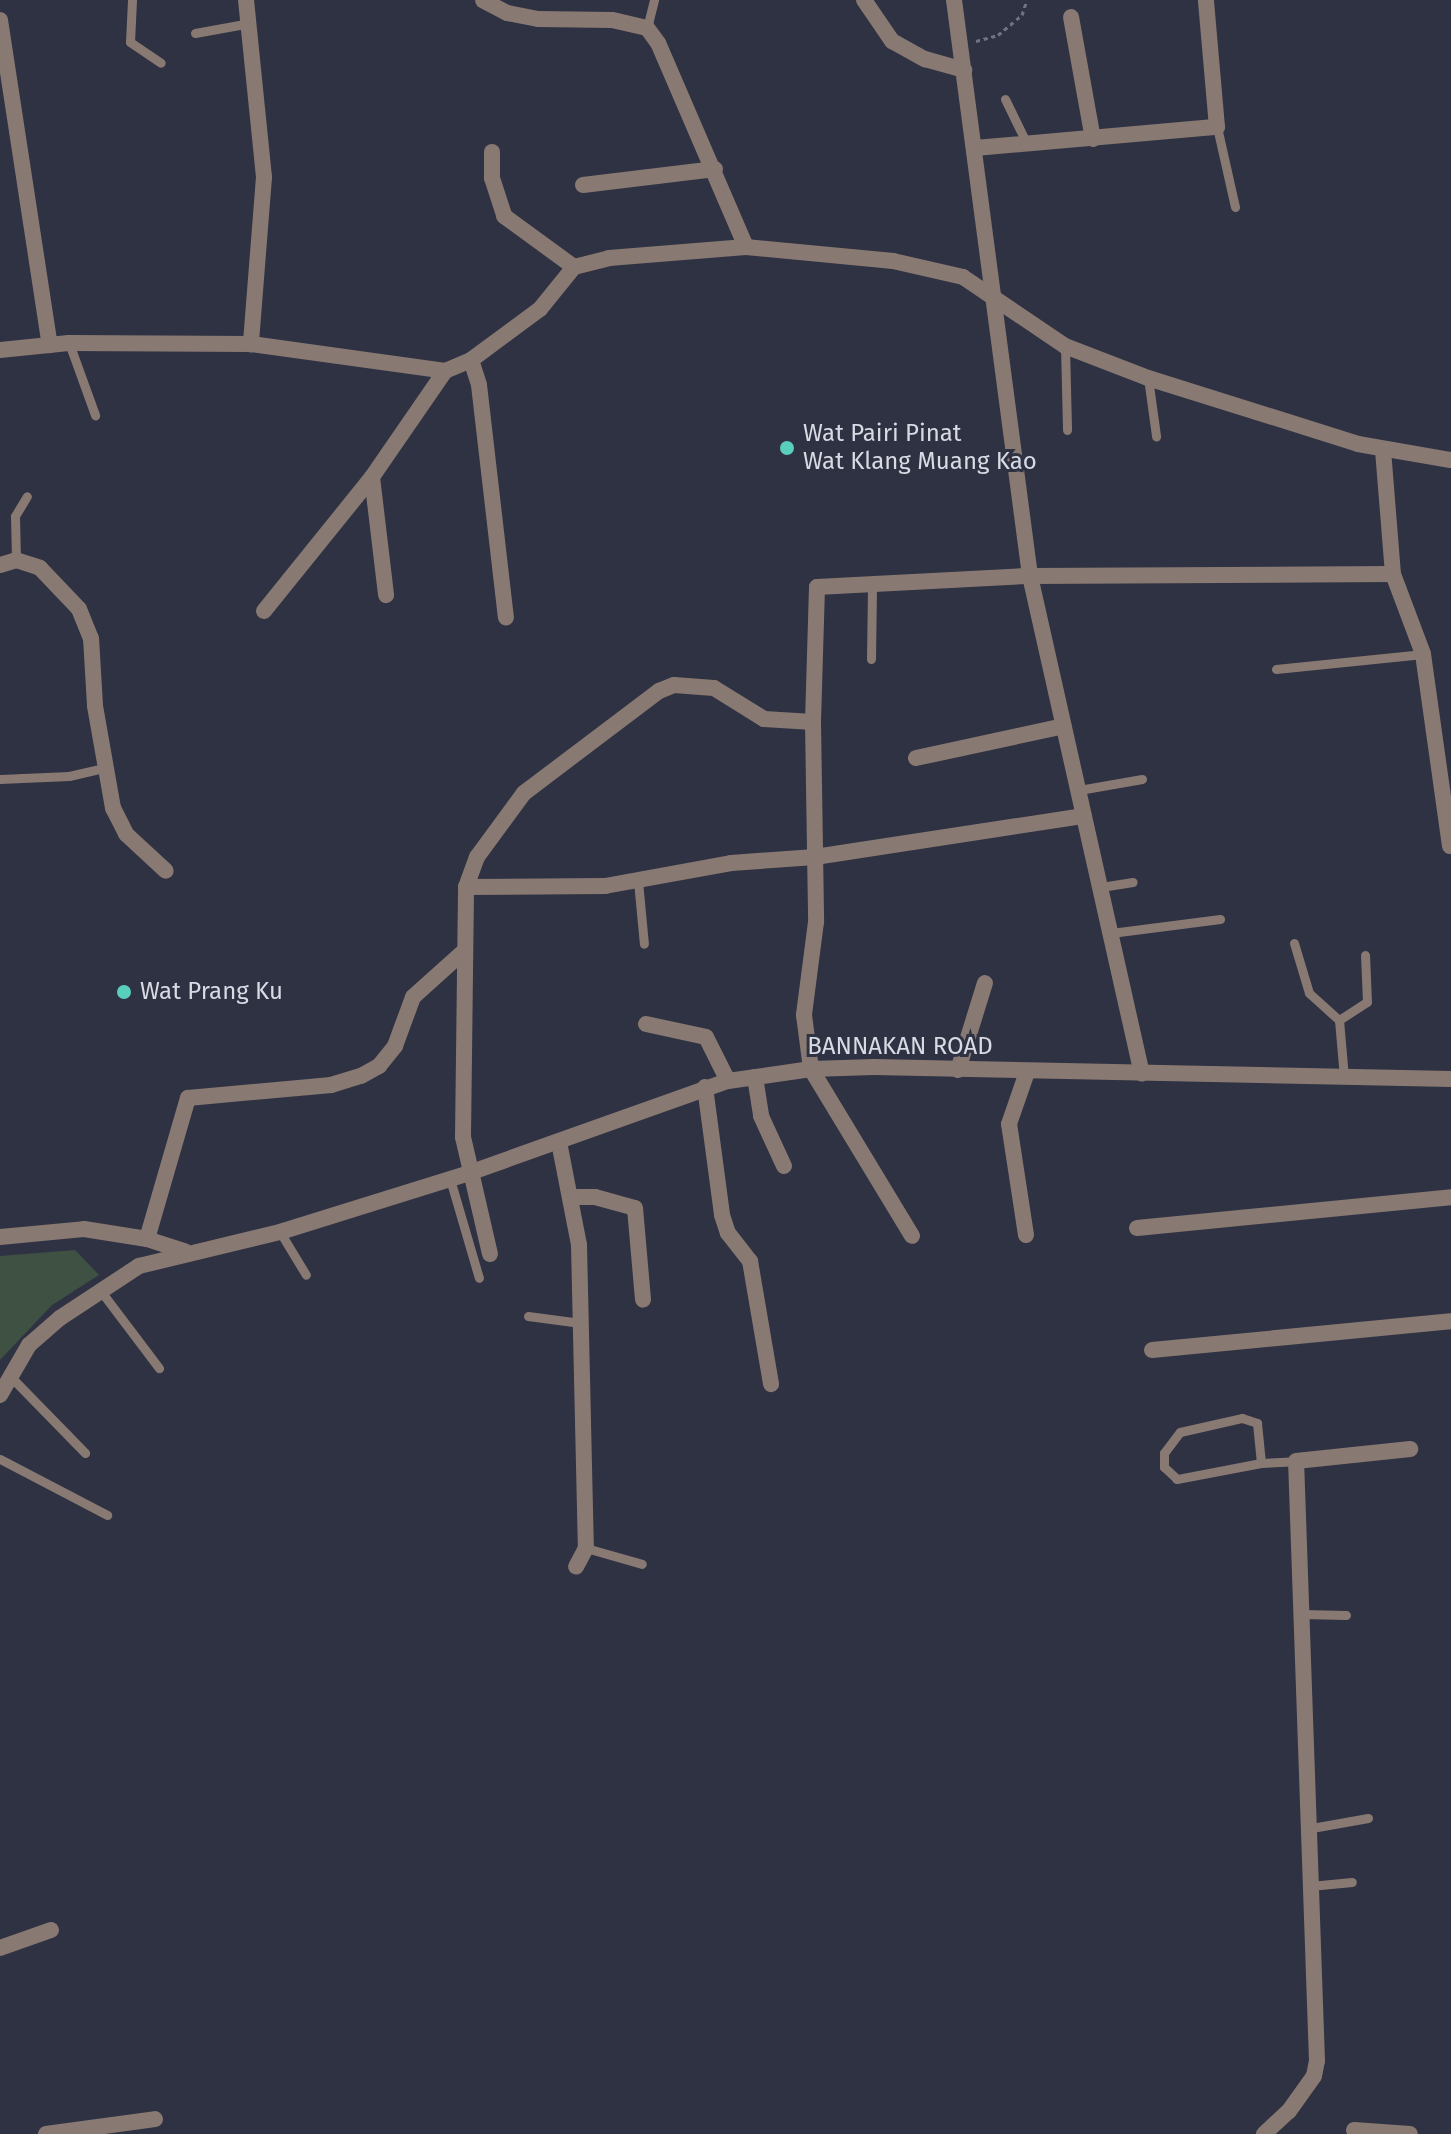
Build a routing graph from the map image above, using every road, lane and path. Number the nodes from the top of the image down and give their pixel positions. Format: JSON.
{"nodes":[{"id":1,"x":132,"y":0,"type":"edge"},
{"id":2,"x":246,"y":0,"type":"edge"},
{"id":3,"x":483,"y":0,"type":"edge"},
{"id":4,"x":654,"y":0,"type":"edge"},
{"id":5,"x":864,"y":0,"type":"edge"},
{"id":6,"x":954,"y":0,"type":"edge"},
{"id":7,"x":1027,"y":0,"type":"edge"},
{"id":8,"x":1206,"y":0,"type":"edge"},
{"id":9,"x":1071,"y":17,"type":"dead end"},
{"id":10,"x":0,"y":20,"type":"edge"},
{"id":11,"x":250,"y":23,"type":"junction"},
{"id":12,"x":647,"y":28,"type":"junction"},
{"id":13,"x":195,"y":33,"type":"dead end"},
{"id":14,"x":960,"y":41,"type":"junction"},
{"id":15,"x":161,"y":63,"type":"dead end"},
{"id":16,"x":964,"y":70,"type":"junction"},
{"id":17,"x":1005,"y":99,"type":"dead end"},
{"id":18,"x":1217,"y":127,"type":"junction"},
{"id":19,"x":1093,"y":139,"type":"junction"},
{"id":20,"x":1026,"y":142,"type":"junction"},
{"id":21,"x":975,"y":148,"type":"junction"},
{"id":22,"x":492,"y":152,"type":"dead end"},
{"id":23,"x":715,"y":169,"type":"junction"},
{"id":24,"x":583,"y":185,"type":"dead end"},
{"id":25,"x":1235,"y":207,"type":"dead end"},
{"id":26,"x":746,"y":247,"type":"junction"},
{"id":27,"x":574,"y":267,"type":"junction"},
{"id":28,"x":991,"y":293,"type":"junction"},
{"id":29,"x":69,"y":343,"type":"junction"},
{"id":30,"x":251,"y":344,"type":"junction"},
{"id":31,"x":50,"y":345,"type":"junction"},
{"id":32,"x":1065,"y":346,"type":"junction"},
{"id":33,"x":0,"y":350,"type":"edge"},
{"id":34,"x":471,"y":360,"type":"junction"},
{"id":35,"x":445,"y":371,"type":"junction"},
{"id":36,"x":1148,"y":378,"type":"junction"},
{"id":37,"x":95,"y":415,"type":"dead end"},
{"id":38,"x":1067,"y":430,"type":"dead end"},
{"id":39,"x":1156,"y":436,"type":"dead end"},
{"id":40,"x":1383,"y":450,"type":"junction"},
{"id":41,"x":1451,"y":460,"type":"edge"},
{"id":42,"x":372,"y":477,"type":"junction"},
{"id":43,"x":27,"y":496,"type":"dead end"},
{"id":44,"x":8,"y":563,"type":"edge"},
{"id":45,"x":1393,"y":574,"type":"junction"},
{"id":46,"x":1030,"y":576,"type":"junction"},
{"id":47,"x":872,"y":584,"type":"junction"},
{"id":48,"x":386,"y":595,"type":"dead end"},
{"id":49,"x":264,"y":611,"type":"dead end"},
{"id":50,"x":506,"y":617,"type":"dead end"},
{"id":51,"x":1423,"y":654,"type":"junction"},
{"id":52,"x":871,"y":659,"type":"dead end"},
{"id":53,"x":1276,"y":669,"type":"dead end"},
{"id":54,"x":813,"y":722,"type":"junction"},
{"id":55,"x":1064,"y":726,"type":"junction"},
{"id":56,"x":916,"y":758,"type":"dead end"},
{"id":57,"x":1444,"y":761,"type":"edge"},
{"id":58,"x":103,"y":768,"type":"junction"},
{"id":59,"x":0,"y":779,"type":"edge"},
{"id":60,"x":1142,"y":779,"type":"dead end"},
{"id":61,"x":1079,"y":790,"type":"junction"},
{"id":62,"x":1084,"y":816,"type":"junction"},
{"id":63,"x":1450,"y":846,"type":"edge"},
{"id":64,"x":815,"y":857,"type":"junction"},
{"id":65,"x":166,"y":871,"type":"dead end"},
{"id":66,"x":638,"y":881,"type":"junction"},
{"id":67,"x":1133,"y":882,"type":"dead end"},
{"id":68,"x":466,"y":887,"type":"junction"},
{"id":69,"x":1101,"y":887,"type":"junction"},
{"id":70,"x":1220,"y":919,"type":"dead end"},
{"id":71,"x":1111,"y":933,"type":"junction"},
{"id":72,"x":1294,"y":943,"type":"dead end"},
{"id":73,"x":644,"y":944,"type":"dead end"},
{"id":74,"x":464,"y":951,"type":"junction"},
{"id":75,"x":1365,"y":955,"type":"dead end"},
{"id":76,"x":985,"y":983,"type":"dead end"},
{"id":77,"x":1339,"y":1020,"type":"junction"},
{"id":78,"x":646,"y":1024,"type":"dead end"},
{"id":79,"x":811,"y":1069,"type":"junction"},
{"id":80,"x":958,"y":1070,"type":"junction"},
{"id":81,"x":1027,"y":1072,"type":"junction"},
{"id":82,"x":1142,"y":1074,"type":"junction"},
{"id":83,"x":755,"y":1077,"type":"junction"},
{"id":84,"x":1344,"y":1077,"type":"junction"},
{"id":85,"x":1451,"y":1079,"type":"edge"},
{"id":86,"x":728,"y":1081,"type":"junction"},
{"id":87,"x":705,"y":1087,"type":"junction"},
{"id":88,"x":559,"y":1142,"type":"junction"},
{"id":89,"x":784,"y":1166,"type":"dead end"},
{"id":90,"x":469,"y":1173,"type":"junction"},
{"id":91,"x":450,"y":1179,"type":"junction"},
{"id":92,"x":570,"y":1197,"type":"junction"},
{"id":93,"x":1451,"y":1197,"type":"edge"},
{"id":94,"x":1137,"y":1228,"type":"dead end"},
{"id":95,"x":280,"y":1232,"type":"junction"},
{"id":96,"x":1026,"y":1235,"type":"dead end"},
{"id":97,"x":912,"y":1236,"type":"dead end"},
{"id":98,"x":0,"y":1237,"type":"edge"},
{"id":99,"x":147,"y":1239,"type":"junction"},
{"id":100,"x":185,"y":1251,"type":"junction"},
{"id":101,"x":490,"y":1254,"type":"dead end"},
{"id":102,"x":306,"y":1275,"type":"dead end"},
{"id":103,"x":479,"y":1278,"type":"dead end"},
{"id":104,"x":100,"y":1290,"type":"junction"},
{"id":105,"x":643,"y":1300,"type":"dead end"},
{"id":106,"x":528,"y":1316,"type":"dead end"},
{"id":107,"x":1451,"y":1321,"type":"edge"},
{"id":108,"x":581,"y":1323,"type":"junction"},
{"id":109,"x":1152,"y":1350,"type":"dead end"},
{"id":110,"x":159,"y":1368,"type":"dead end"},
{"id":111,"x":9,"y":1375,"type":"junction"},
{"id":112,"x":771,"y":1384,"type":"dead end"},
{"id":113,"x":0,"y":1395,"type":"edge"},
{"id":114,"x":1410,"y":1449,"type":"dead end"},
{"id":115,"x":85,"y":1453,"type":"dead end"},
{"id":116,"x":0,"y":1459,"type":"edge"},
{"id":117,"x":1296,"y":1461,"type":"junction"},
{"id":118,"x":1261,"y":1463,"type":"junction"},
{"id":119,"x":107,"y":1515,"type":"dead end"},
{"id":120,"x":586,"y":1548,"type":"junction"},
{"id":121,"x":642,"y":1564,"type":"dead end"},
{"id":122,"x":576,"y":1567,"type":"dead end"},
{"id":123,"x":1302,"y":1614,"type":"junction"},
{"id":124,"x":1346,"y":1615,"type":"dead end"},
{"id":125,"x":1368,"y":1818,"type":"dead end"},
{"id":126,"x":1306,"y":1829,"type":"junction"},
{"id":127,"x":1352,"y":1882,"type":"dead end"},
{"id":128,"x":1310,"y":1886,"type":"junction"},
{"id":129,"x":51,"y":1930,"type":"dead end"},
{"id":130,"x":0,"y":1948,"type":"edge"},
{"id":131,"x":155,"y":2119,"type":"dead end"},
{"id":132,"x":1354,"y":2130,"type":"dead end"},
{"id":133,"x":46,"y":2134,"type":"edge"},
{"id":134,"x":1264,"y":2134,"type":"edge"},
{"id":135,"x":1410,"y":2134,"type":"edge"}],
"edges":[{"from":1,"to":15,"type":"lane"},
{"from":2,"to":11,"type":"street"},
{"from":3,"to":12,"type":"street"},
{"from":4,"to":12,"type":"lane"},
{"from":5,"to":16,"type":"street"},
{"from":6,"to":14,"type":"street"},
{"from":7,"to":14,"type":"path"},
{"from":8,"to":18,"type":"street"},
{"from":9,"to":19,"type":"street"},
{"from":10,"to":31,"type":"street"},
{"from":11,"to":13,"type":"lane"},
{"from":11,"to":30,"type":"street"},
{"from":12,"to":23,"type":"street"},
{"from":14,"to":16,"type":"street"},
{"from":16,"to":21,"type":"street"},
{"from":17,"to":20,"type":"lane"},
{"from":18,"to":19,"type":"street"},
{"from":18,"to":25,"type":"lane"},
{"from":19,"to":20,"type":"street"},
{"from":20,"to":21,"type":"street"},
{"from":21,"to":28,"type":"street"},
{"from":22,"to":27,"type":"street"},
{"from":23,"to":24,"type":"street"},
{"from":23,"to":26,"type":"street"},
{"from":26,"to":27,"type":"street"},
{"from":26,"to":28,"type":"street"},
{"from":27,"to":34,"type":"street"},
{"from":28,"to":32,"type":"street"},
{"from":28,"to":46,"type":"street"},
{"from":29,"to":30,"type":"street"},
{"from":29,"to":31,"type":"street"},
{"from":29,"to":37,"type":"lane"},
{"from":30,"to":35,"type":"street"},
{"from":31,"to":33,"type":"street"},
{"from":32,"to":36,"type":"street"},
{"from":32,"to":38,"type":"lane"},
{"from":34,"to":35,"type":"street"},
{"from":34,"to":50,"type":"street"},
{"from":35,"to":42,"type":"street"},
{"from":36,"to":39,"type":"lane"},
{"from":36,"to":40,"type":"street"},
{"from":40,"to":41,"type":"street"},
{"from":40,"to":45,"type":"street"},
{"from":42,"to":48,"type":"street"},
{"from":42,"to":49,"type":"street"},
{"from":43,"to":44,"type":"lane"},
{"from":44,"to":58,"type":"street"},
{"from":45,"to":46,"type":"street"},
{"from":45,"to":51,"type":"street"},
{"from":46,"to":47,"type":"street"},
{"from":46,"to":55,"type":"street"},
{"from":47,"to":52,"type":"lane"},
{"from":47,"to":54,"type":"street"},
{"from":51,"to":53,"type":"lane"},
{"from":51,"to":57,"type":"street"},
{"from":54,"to":64,"type":"street"},
{"from":54,"to":68,"type":"street"},
{"from":55,"to":56,"type":"street"},
{"from":55,"to":61,"type":"street"},
{"from":57,"to":63,"type":"street"},
{"from":58,"to":59,"type":"lane"},
{"from":58,"to":65,"type":"street"},
{"from":60,"to":61,"type":"lane"},
{"from":61,"to":62,"type":"street"},
{"from":62,"to":64,"type":"street"},
{"from":62,"to":69,"type":"street"},
{"from":64,"to":66,"type":"street"},
{"from":64,"to":79,"type":"street"},
{"from":66,"to":68,"type":"street"},
{"from":66,"to":73,"type":"lane"},
{"from":67,"to":69,"type":"lane"},
{"from":68,"to":74,"type":"street"},
{"from":69,"to":71,"type":"street"},
{"from":70,"to":71,"type":"lane"},
{"from":71,"to":82,"type":"street"},
{"from":72,"to":77,"type":"lane"},
{"from":74,"to":90,"type":"street"},
{"from":74,"to":99,"type":"street"},
{"from":75,"to":77,"type":"lane"},
{"from":76,"to":80,"type":"street"},
{"from":77,"to":84,"type":"lane"},
{"from":78,"to":86,"type":"street"},
{"from":79,"to":80,"type":"street","name":"BANNAKAN ROAD"},
{"from":79,"to":83,"type":"street","name":"BANNAKAN ROAD"},
{"from":79,"to":97,"type":"street"},
{"from":80,"to":81,"type":"street","name":"BANNAKAN ROAD"},
{"from":81,"to":82,"type":"street","name":"BANNAKAN ROAD"},
{"from":81,"to":96,"type":"street"},
{"from":82,"to":84,"type":"street","name":"BANNAKAN ROAD"},
{"from":83,"to":86,"type":"street","name":"BANNAKAN ROAD"},
{"from":83,"to":89,"type":"street"},
{"from":84,"to":85,"type":"street","name":"BANNAKAN ROAD"},
{"from":86,"to":87,"type":"street","name":"BANNAKAN ROAD"},
{"from":87,"to":88,"type":"street","name":"BANNAKAN ROAD"},
{"from":87,"to":112,"type":"street"},
{"from":88,"to":90,"type":"street","name":"BANNAKAN ROAD"},
{"from":88,"to":92,"type":"street"},
{"from":90,"to":91,"type":"street","name":"BANNAKAN ROAD"},
{"from":90,"to":101,"type":"street"},
{"from":91,"to":95,"type":"street","name":"BANNAKAN ROAD"},
{"from":91,"to":103,"type":"lane"},
{"from":92,"to":105,"type":"street"},
{"from":92,"to":108,"type":"street"},
{"from":93,"to":94,"type":"street"},
{"from":95,"to":100,"type":"street","name":"BANNAKAN ROAD"},
{"from":95,"to":102,"type":"lane"},
{"from":98,"to":99,"type":"street"},
{"from":99,"to":100,"type":"street"},
{"from":100,"to":104,"type":"street","name":"BANNAKAN ROAD"},
{"from":104,"to":110,"type":"lane"},
{"from":104,"to":111,"type":"street","name":"BANNAKAN ROAD"},
{"from":106,"to":108,"type":"lane"},
{"from":107,"to":109,"type":"street"},
{"from":108,"to":120,"type":"street"},
{"from":111,"to":113,"type":"street","name":"BANNAKAN ROAD"},
{"from":111,"to":115,"type":"lane"},
{"from":114,"to":117,"type":"street"},
{"from":116,"to":119,"type":"lane"},
{"from":117,"to":118,"type":"lane"},
{"from":117,"to":123,"type":"street"},
{"from":118,"to":118,"type":"lane"},
{"from":120,"to":121,"type":"lane"},
{"from":120,"to":122,"type":"street"},
{"from":123,"to":124,"type":"lane"},
{"from":123,"to":126,"type":"street"},
{"from":125,"to":126,"type":"lane"},
{"from":126,"to":128,"type":"street"},
{"from":127,"to":128,"type":"lane"},
{"from":128,"to":134,"type":"street"},
{"from":129,"to":130,"type":"street"},
{"from":131,"to":133,"type":"street"},
{"from":132,"to":135,"type":"street"}]}
